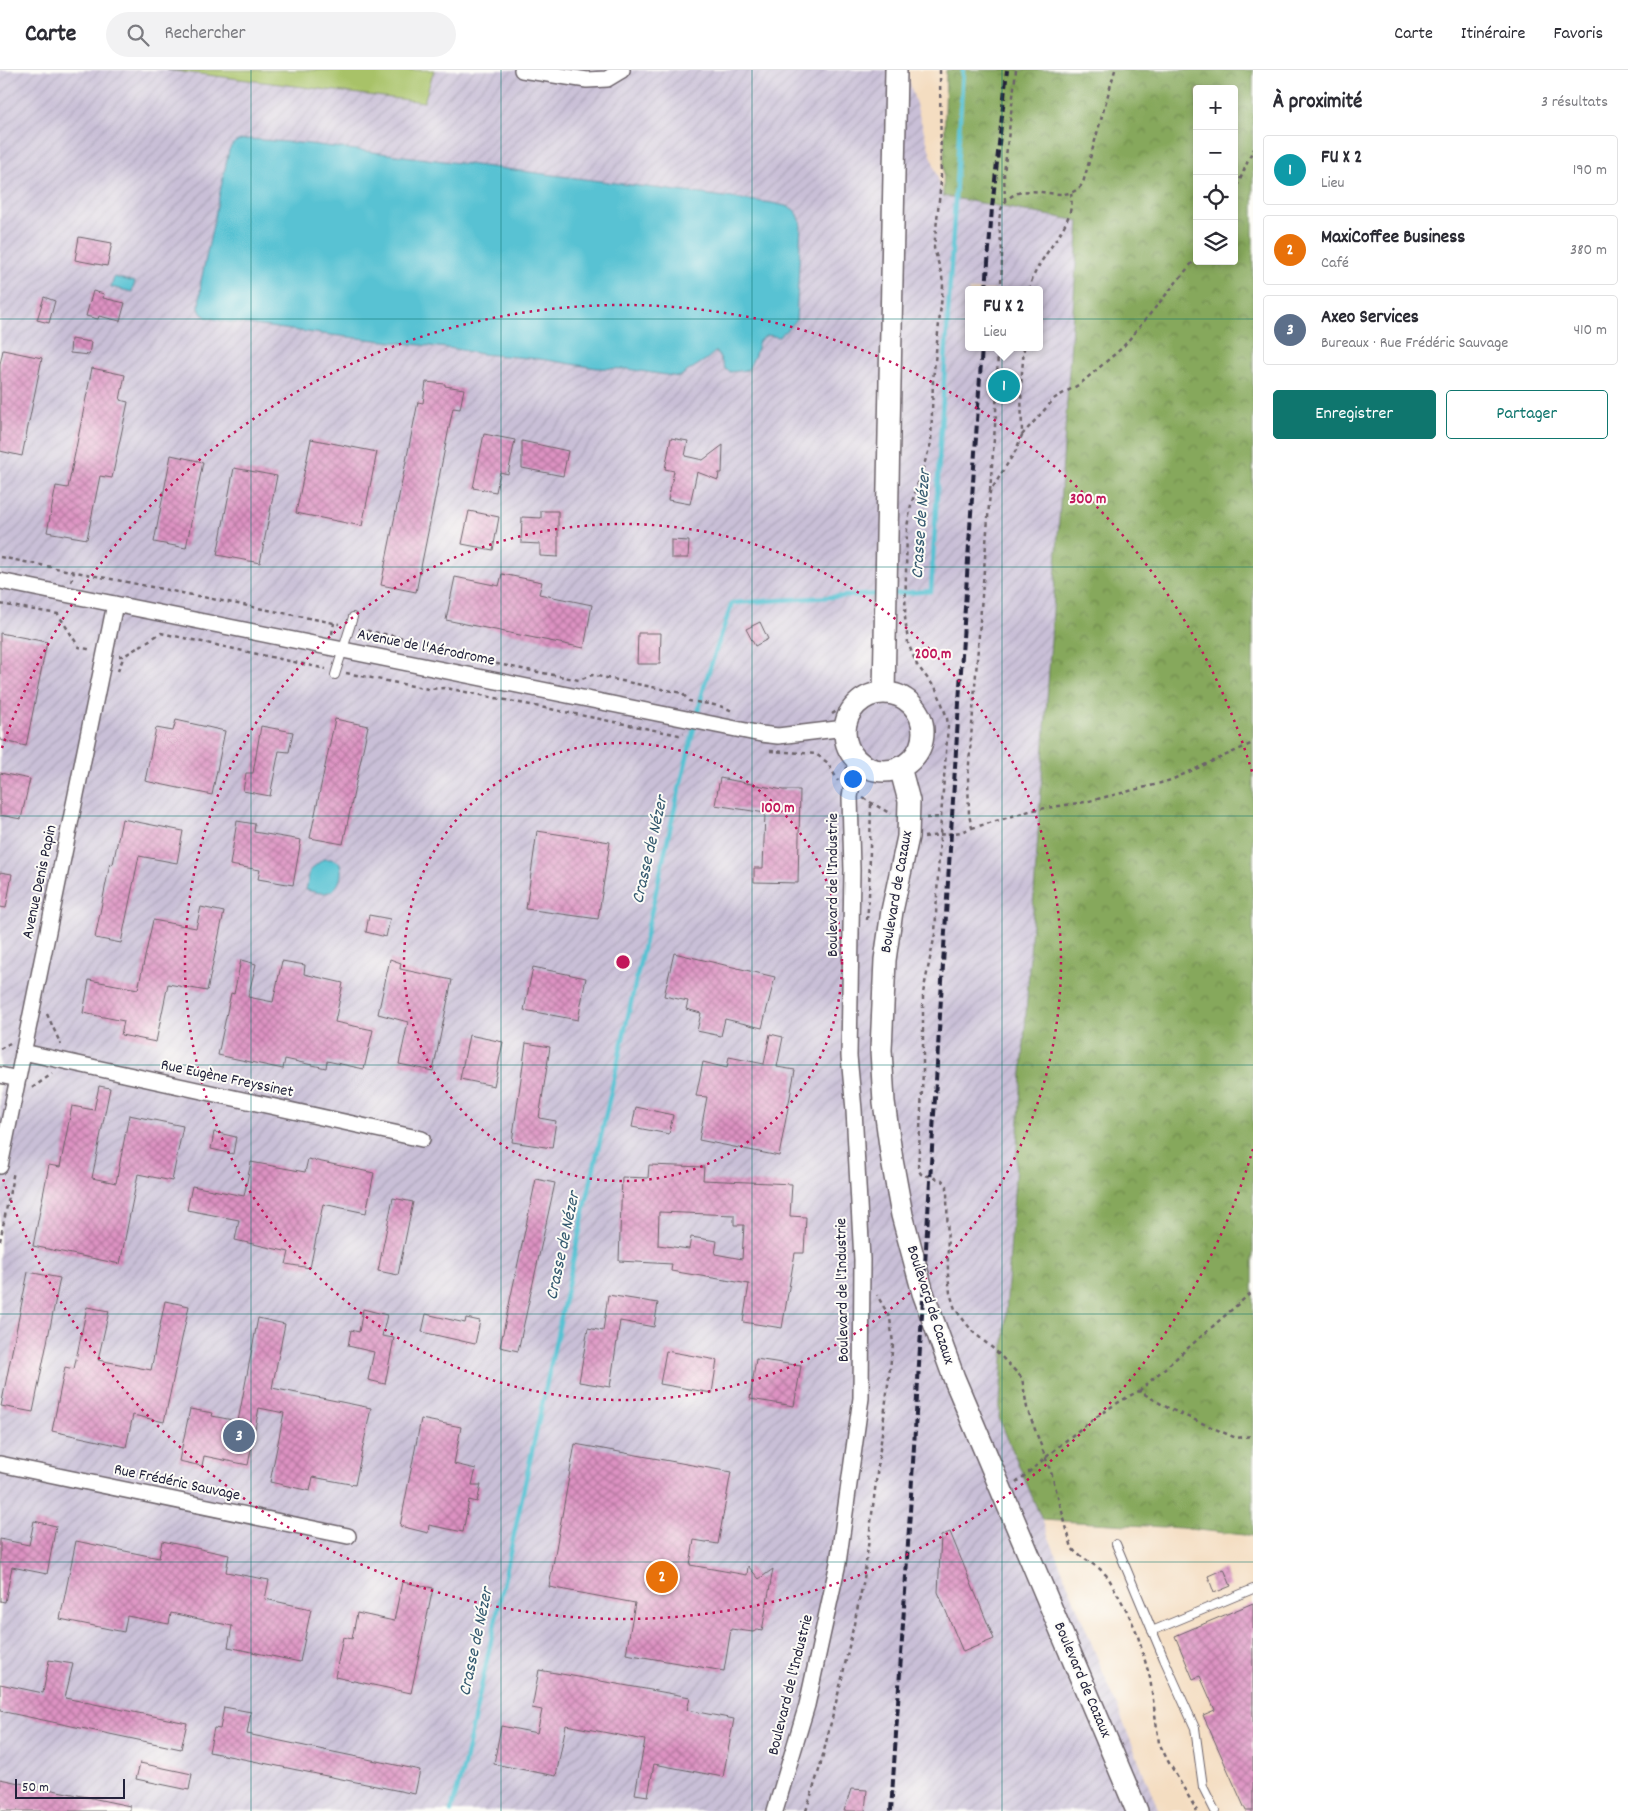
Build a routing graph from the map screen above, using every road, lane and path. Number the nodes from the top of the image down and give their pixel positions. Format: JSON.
{"nodes":[{"id":1,"x":522,"y":70,"type":"edge"},
{"id":2,"x":622,"y":70,"type":"edge"},
{"id":3,"x":896,"y":70,"type":"edge"},
{"id":4,"x":940,"y":70,"type":"edge"},
{"id":5,"x":1016,"y":70,"type":"edge"},
{"id":6,"x":1115,"y":70,"type":"edge"},
{"id":7,"x":1253,"y":149,"type":"edge"},
{"id":8,"x":1238,"y":185,"type":"edge"},
{"id":9,"x":1071,"y":193,"type":"junction"},
{"id":10,"x":1005,"y":203,"type":"junction"},
{"id":11,"x":1193,"y":261,"type":"edge"},
{"id":12,"x":1001,"y":286,"type":"edge"},
{"id":13,"x":1030,"y":286,"type":"edge"},
{"id":14,"x":998,"y":351,"type":"edge"},
{"id":15,"x":1024,"y":351,"type":"edge"},
{"id":16,"x":1022,"y":435,"type":"junction"},
{"id":17,"x":990,"y":492,"type":"junction"},
{"id":18,"x":0,"y":582,"type":"edge"},
{"id":19,"x":895,"y":589,"type":"junction"},
{"id":20,"x":115,"y":604,"type":"junction"},
{"id":21,"x":895,"y":611,"type":"junction"},
{"id":22,"x":353,"y":617,"type":"dead end"},
{"id":23,"x":342,"y":650,"type":"junction"},
{"id":24,"x":124,"y":656,"type":"dead end"},
{"id":25,"x":335,"y":675,"type":"dead end"},
{"id":26,"x":115,"y":678,"type":"dead end"},
{"id":27,"x":884,"y":693,"type":"junction"},
{"id":28,"x":693,"y":702,"type":"dead end"},
{"id":29,"x":735,"y":714,"type":"dead end"},
{"id":30,"x":838,"y":718,"type":"junction"},
{"id":31,"x":1253,"y":743,"type":"edge"},
{"id":32,"x":769,"y":751,"type":"dead end"},
{"id":33,"x":856,"y":760,"type":"junction"},
{"id":34,"x":900,"y":767,"type":"junction"},
{"id":35,"x":850,"y":789,"type":"junction"},
{"id":36,"x":871,"y":802,"type":"dead end"},
{"id":37,"x":972,"y":828,"type":"junction"},
{"id":38,"x":940,"y":836,"type":"junction"},
{"id":39,"x":908,"y":837,"type":"junction"},
{"id":40,"x":48,"y":1006,"type":"dead end"},
{"id":41,"x":23,"y":1052,"type":"junction"},
{"id":42,"x":60,"y":1060,"type":"junction"},
{"id":43,"x":0,"y":1075,"type":"edge"},
{"id":44,"x":18,"y":1078,"type":"junction"},
{"id":45,"x":32,"y":1088,"type":"dead end"},
{"id":46,"x":422,"y":1139,"type":"dead end"},
{"id":47,"x":16,"y":1164,"type":"dead end"},
{"id":48,"x":0,"y":1166,"type":"edge"},
{"id":49,"x":0,"y":1241,"type":"edge"},
{"id":50,"x":1253,"y":1291,"type":"edge"},
{"id":51,"x":1139,"y":1391,"type":"junction"},
{"id":52,"x":1253,"y":1436,"type":"edge"},
{"id":53,"x":1045,"y":1459,"type":"junction"},
{"id":54,"x":0,"y":1464,"type":"edge"},
{"id":55,"x":1004,"y":1494,"type":"junction"},
{"id":56,"x":348,"y":1536,"type":"dead end"},
{"id":57,"x":1116,"y":1544,"type":"dead end"},
{"id":58,"x":1253,"y":1590,"type":"edge"},
{"id":59,"x":1152,"y":1631,"type":"junction"},
{"id":60,"x":775,"y":1811,"type":"edge"},
{"id":61,"x":1137,"y":1811,"type":"edge"},
{"id":62,"x":1198,"y":1811,"type":"edge"},
{"id":63,"x":1215,"y":1811,"type":"edge"}],
"edges":[{"from":1,"to":2,"type":"street"},
{"from":3,"to":19,"type":"main road"},
{"from":4,"to":19,"type":"path"},
{"from":5,"to":10,"type":"path"},
{"from":6,"to":9,"type":"path"},
{"from":7,"to":8,"type":"path"},
{"from":9,"to":10,"type":"path"},
{"from":9,"to":13,"type":"path"},
{"from":10,"to":12,"type":"path"},
{"from":11,"to":16,"type":"path"},
{"from":14,"to":17,"type":"path"},
{"from":15,"to":16,"type":"path"},
{"from":16,"to":17,"type":"path"},
{"from":17,"to":37,"type":"path"},
{"from":18,"to":20,"type":"street","name":"Avenue de l'Aérodrome"},
{"from":19,"to":21,"type":"main road"},
{"from":19,"to":21,"type":"path"},
{"from":20,"to":23,"type":"street","name":"Avenue de l'Aérodrome"},
{"from":20,"to":41,"type":"street","name":"Avenue Denis Papin"},
{"from":21,"to":27,"type":"main road"},
{"from":21,"to":38,"type":"path"},
{"from":22,"to":23,"type":"lane"},
{"from":23,"to":25,"type":"lane"},
{"from":23,"to":30,"type":"street","name":"Avenue de l'Aérodrome"},
{"from":24,"to":26,"type":"path"},
{"from":27,"to":30,"type":"main road"},
{"from":27,"to":34,"type":"main road"},
{"from":28,"to":29,"type":"path"},
{"from":30,"to":33,"type":"main road"},
{"from":31,"to":37,"type":"path"},
{"from":32,"to":35,"type":"path"},
{"from":33,"to":34,"type":"main road"},
{"from":33,"to":35,"type":"street","name":"Boulevard de l'Industrie"},
{"from":34,"to":39,"type":"main road","name":"Boulevard de Cazaux"},
{"from":35,"to":36,"type":"path"},
{"from":35,"to":60,"type":"street","name":"Boulevard de l'Industrie"},
{"from":37,"to":38,"type":"path"},
{"from":38,"to":39,"type":"path"},
{"from":38,"to":53,"type":"path"},
{"from":39,"to":55,"type":"main road","name":"Boulevard de Cazaux"},
{"from":40,"to":42,"type":"path"},
{"from":41,"to":42,"type":"street","name":"Rue Eugène Freyssinet"},
{"from":41,"to":44,"type":"street","name":"Avenue Denis Papin"},
{"from":42,"to":45,"type":"path"},
{"from":42,"to":46,"type":"street","name":"Rue Eugène Freyssinet"},
{"from":43,"to":44,"type":"street"},
{"from":44,"to":48,"type":"street","name":"Avenue Denis Papin"},
{"from":47,"to":49,"type":"path"},
{"from":50,"to":51,"type":"path"},
{"from":51,"to":52,"type":"path"},
{"from":51,"to":53,"type":"path"},
{"from":53,"to":55,"type":"path"},
{"from":53,"to":62,"type":"path"},
{"from":54,"to":56,"type":"street","name":"Rue Frédéric Sauvage"},
{"from":55,"to":61,"type":"main road","name":"Boulevard de Cazaux"},
{"from":57,"to":59,"type":"lane"},
{"from":58,"to":59,"type":"lane"},
{"from":59,"to":63,"type":"lane"}]}
